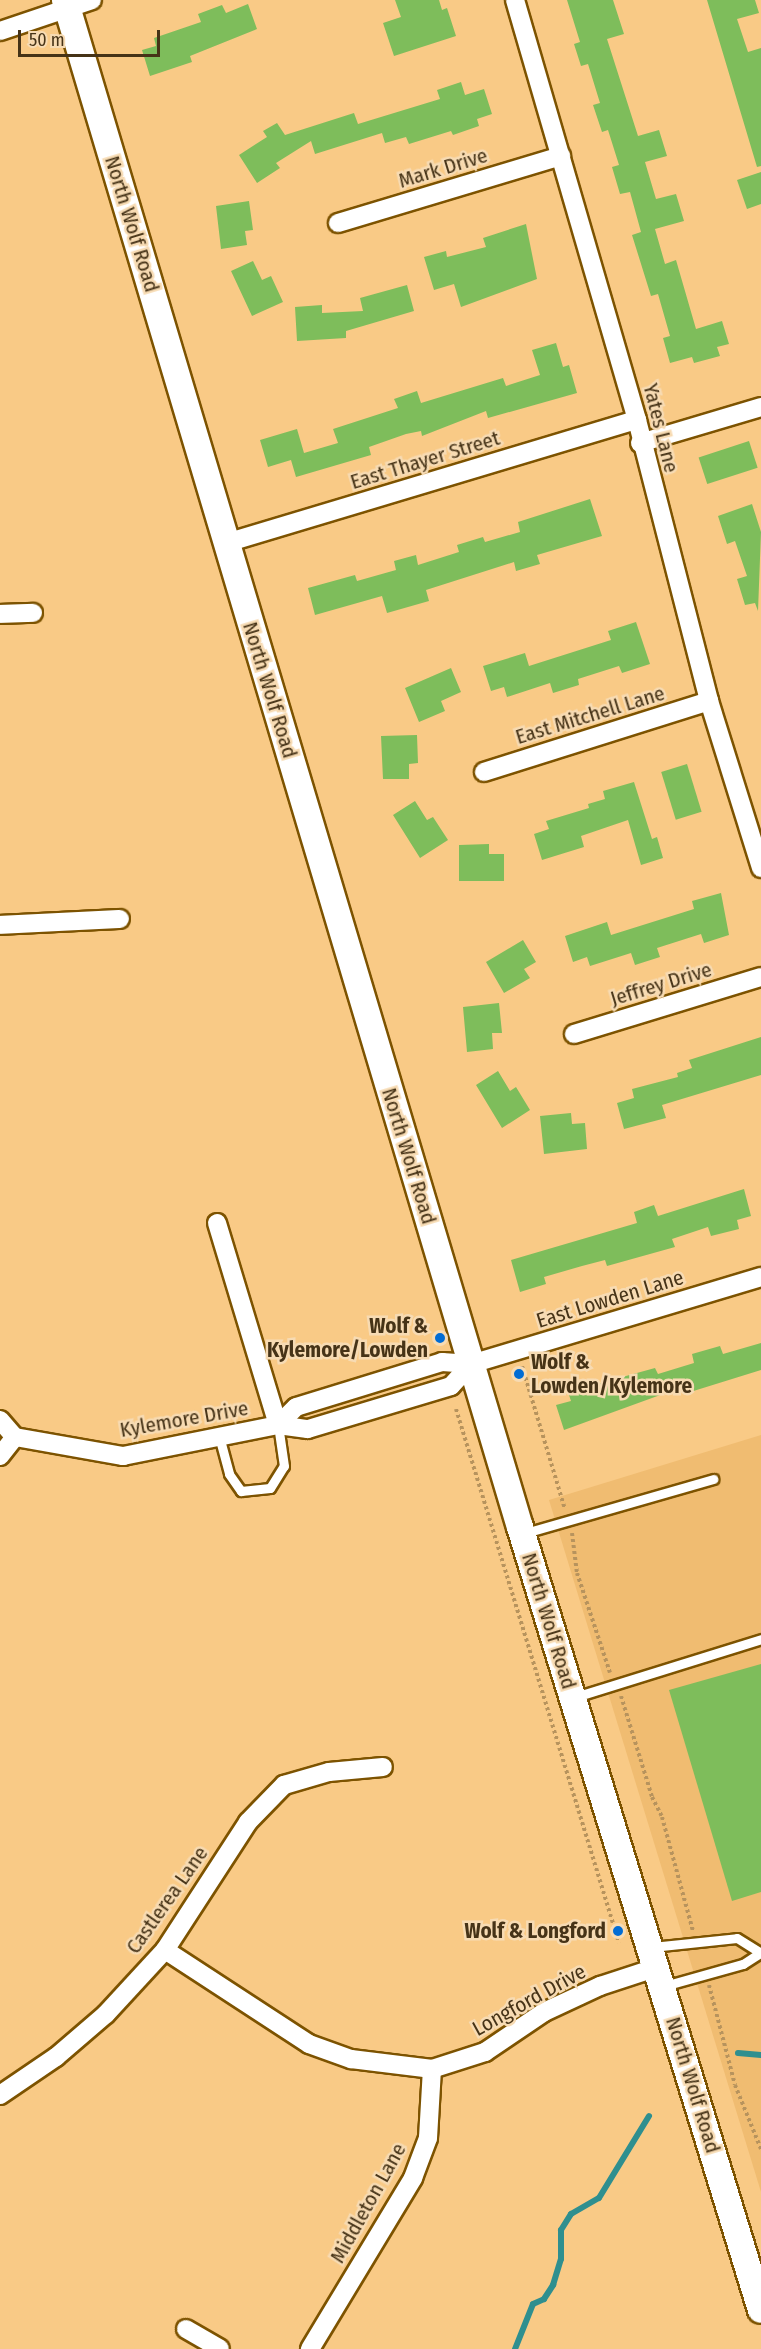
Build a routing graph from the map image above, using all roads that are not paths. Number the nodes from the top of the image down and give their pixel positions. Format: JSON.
{"nodes":[{"id":1,"x":92,"y":0,"type":"edge"},
{"id":2,"x":515,"y":0,"type":"edge"},
{"id":3,"x":66,"y":5,"type":"edge"},
{"id":4,"x":0,"y":31,"type":"edge"},
{"id":5,"x":561,"y":156,"type":"junction"},
{"id":6,"x":338,"y":223,"type":"dead end"},
{"id":7,"x":761,"y":407,"type":"edge"},
{"id":8,"x":637,"y":420,"type":"junction"},
{"id":9,"x":640,"y":443,"type":"junction"},
{"id":10,"x":226,"y":543,"type":"junction"},
{"id":11,"x":33,"y":613,"type":"dead end"},
{"id":12,"x":0,"y":614,"type":"edge"},
{"id":13,"x":709,"y":701,"type":"junction"},
{"id":14,"x":484,"y":772,"type":"dead end"},
{"id":15,"x":761,"y":868,"type":"edge"},
{"id":16,"x":120,"y":919,"type":"dead end"},
{"id":17,"x":0,"y":925,"type":"edge"},
{"id":18,"x":761,"y":976,"type":"edge"},
{"id":19,"x":574,"y":1034,"type":"dead end"},
{"id":20,"x":217,"y":1223,"type":"dead end"},
{"id":21,"x":761,"y":1277,"type":"edge"},
{"id":22,"x":471,"y":1364,"type":"junction"},
{"id":23,"x":0,"y":1420,"type":"edge"},
{"id":24,"x":278,"y":1425,"type":"junction"},
{"id":25,"x":219,"y":1436,"type":"junction"},
{"id":26,"x":15,"y":1437,"type":"junction"},
{"id":27,"x":0,"y":1456,"type":"edge"},
{"id":28,"x":714,"y":1479,"type":"dead end"},
{"id":29,"x":523,"y":1534,"type":"junction"},
{"id":30,"x":761,"y":1639,"type":"edge"},
{"id":31,"x":572,"y":1698,"type":"junction"},
{"id":32,"x":383,"y":1767,"type":"dead end"},
{"id":33,"x":165,"y":1950,"type":"junction"},
{"id":34,"x":760,"y":1953,"type":"edge"},
{"id":35,"x":658,"y":1967,"type":"junction"},
{"id":36,"x":432,"y":2069,"type":"junction"},
{"id":37,"x":0,"y":2095,"type":"edge"},
{"id":38,"x":761,"y":2310,"type":"edge"},
{"id":39,"x":186,"y":2329,"type":"dead end"},
{"id":40,"x":220,"y":2349,"type":"edge"},
{"id":41,"x":310,"y":2349,"type":"edge"}],
"edges":[{"from":1,"to":3,"type":"street"},
{"from":2,"to":5,"type":"street","name":"Yates Lane"},
{"from":3,"to":4,"type":"street"},
{"from":3,"to":10,"type":"main road","name":"North Wolf Road"},
{"from":5,"to":6,"type":"street","name":"Mark Drive"},
{"from":5,"to":8,"type":"street","name":"Yates Lane"},
{"from":7,"to":9,"type":"street"},
{"from":8,"to":9,"type":"street","name":"Yates Lane"},
{"from":8,"to":10,"type":"street","name":"East Thayer Street"},
{"from":9,"to":13,"type":"street","name":"Yates Lane"},
{"from":10,"to":22,"type":"main road","name":"North Wolf Road"},
{"from":11,"to":12,"type":"street"},
{"from":13,"to":14,"type":"street","name":"East Mitchell Lane"},
{"from":13,"to":15,"type":"street","name":"Yates Lane"},
{"from":16,"to":17,"type":"street"},
{"from":18,"to":19,"type":"street","name":"Jeffrey Drive"},
{"from":20,"to":24,"type":"street"},
{"from":21,"to":22,"type":"street","name":"East Lowden Lane"},
{"from":22,"to":24,"type":"street","name":"Kylemore Drive"},
{"from":22,"to":24,"type":"street","name":"Kylemore Drive"},
{"from":22,"to":29,"type":"main road","name":"North Wolf Road"},
{"from":23,"to":26,"type":"street"},
{"from":24,"to":25,"type":"street","name":"Kylemore Drive"},
{"from":24,"to":25,"type":"lane"},
{"from":25,"to":26,"type":"street","name":"Kylemore Drive"},
{"from":26,"to":27,"type":"street"},
{"from":28,"to":29,"type":"lane"},
{"from":29,"to":31,"type":"main road","name":"North Wolf Road"},
{"from":30,"to":31,"type":"lane"},
{"from":31,"to":35,"type":"main road","name":"North Wolf Road"},
{"from":32,"to":33,"type":"street","name":"Castlerea Lane"},
{"from":33,"to":36,"type":"street","name":"Longford Drive"},
{"from":33,"to":37,"type":"street","name":"Castlerea Lane"},
{"from":34,"to":35,"type":"lane"},
{"from":34,"to":35,"type":"lane"},
{"from":35,"to":36,"type":"street","name":"Longford Drive"},
{"from":35,"to":38,"type":"main road","name":"North Wolf Road"},
{"from":36,"to":41,"type":"street","name":"Middleton Lane"},
{"from":39,"to":40,"type":"street"}]}
